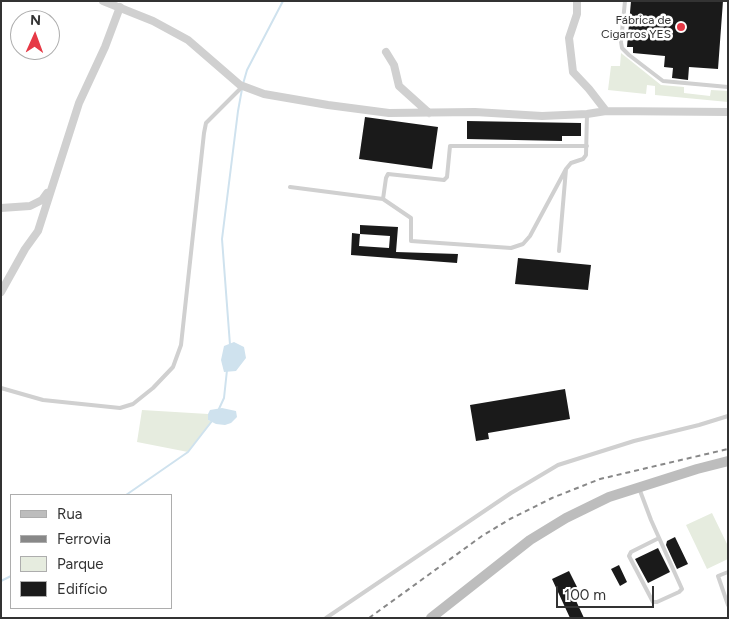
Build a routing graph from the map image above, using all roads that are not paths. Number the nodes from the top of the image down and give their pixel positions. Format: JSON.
{"nodes":[{"id":1,"x":103,"y":1,"type":"edge"},
{"id":2,"x":577,"y":1,"type":"edge"},
{"id":3,"x":625,"y":1,"type":"edge"},
{"id":4,"x":120,"y":7,"type":"junction"},
{"id":5,"x":386,"y":52,"type":"dead end"},
{"id":6,"x":243,"y":86,"type":"junction"},
{"id":7,"x":728,"y":87,"type":"edge"},
{"id":8,"x":606,"y":111,"type":"junction"},
{"id":9,"x":728,"y":112,"type":"edge"},
{"id":10,"x":429,"y":113,"type":"junction"},
{"id":11,"x":587,"y":114,"type":"junction"},
{"id":12,"x":587,"y":146,"type":"junction"},
{"id":13,"x":566,"y":169,"type":"junction"},
{"id":14,"x":52,"y":186,"type":"junction"},
{"id":15,"x":290,"y":188,"type":"dead end"},
{"id":16,"x":384,"y":200,"type":"junction"},
{"id":17,"x":1,"y":208,"type":"edge"},
{"id":18,"x":559,"y":251,"type":"dead end"},
{"id":19,"x":1,"y":292,"type":"edge"},
{"id":20,"x":1,"y":388,"type":"edge"},
{"id":21,"x":728,"y":416,"type":"edge"},
{"id":22,"x":728,"y":461,"type":"edge"},
{"id":23,"x":640,"y":488,"type":"junction"},
{"id":24,"x":659,"y":538,"type":"junction"},
{"id":25,"x":728,"y":572,"type":"edge"},
{"id":26,"x":728,"y":605,"type":"edge"},
{"id":27,"x":326,"y":618,"type":"edge"},
{"id":28,"x":431,"y":618,"type":"edge"}],
"edges":[{"from":1,"to":4,"type":"street"},
{"from":2,"to":8,"type":"street"},
{"from":3,"to":7,"type":"lane"},
{"from":4,"to":6,"type":"street"},
{"from":4,"to":14,"type":"street"},
{"from":5,"to":10,"type":"street"},
{"from":6,"to":10,"type":"street"},
{"from":6,"to":20,"type":"lane"},
{"from":8,"to":9,"type":"street"},
{"from":8,"to":11,"type":"street"},
{"from":10,"to":11,"type":"street"},
{"from":11,"to":12,"type":"lane"},
{"from":12,"to":13,"type":"lane"},
{"from":12,"to":16,"type":"lane"},
{"from":13,"to":16,"type":"lane"},
{"from":13,"to":18,"type":"lane"},
{"from":14,"to":17,"type":"street"},
{"from":14,"to":19,"type":"street"},
{"from":15,"to":16,"type":"lane"},
{"from":21,"to":27,"type":"lane"},
{"from":22,"to":23,"type":"street"},
{"from":23,"to":24,"type":"lane"},
{"from":23,"to":28,"type":"street"},
{"from":24,"to":24,"type":"lane"},
{"from":25,"to":26,"type":"lane"}]}
